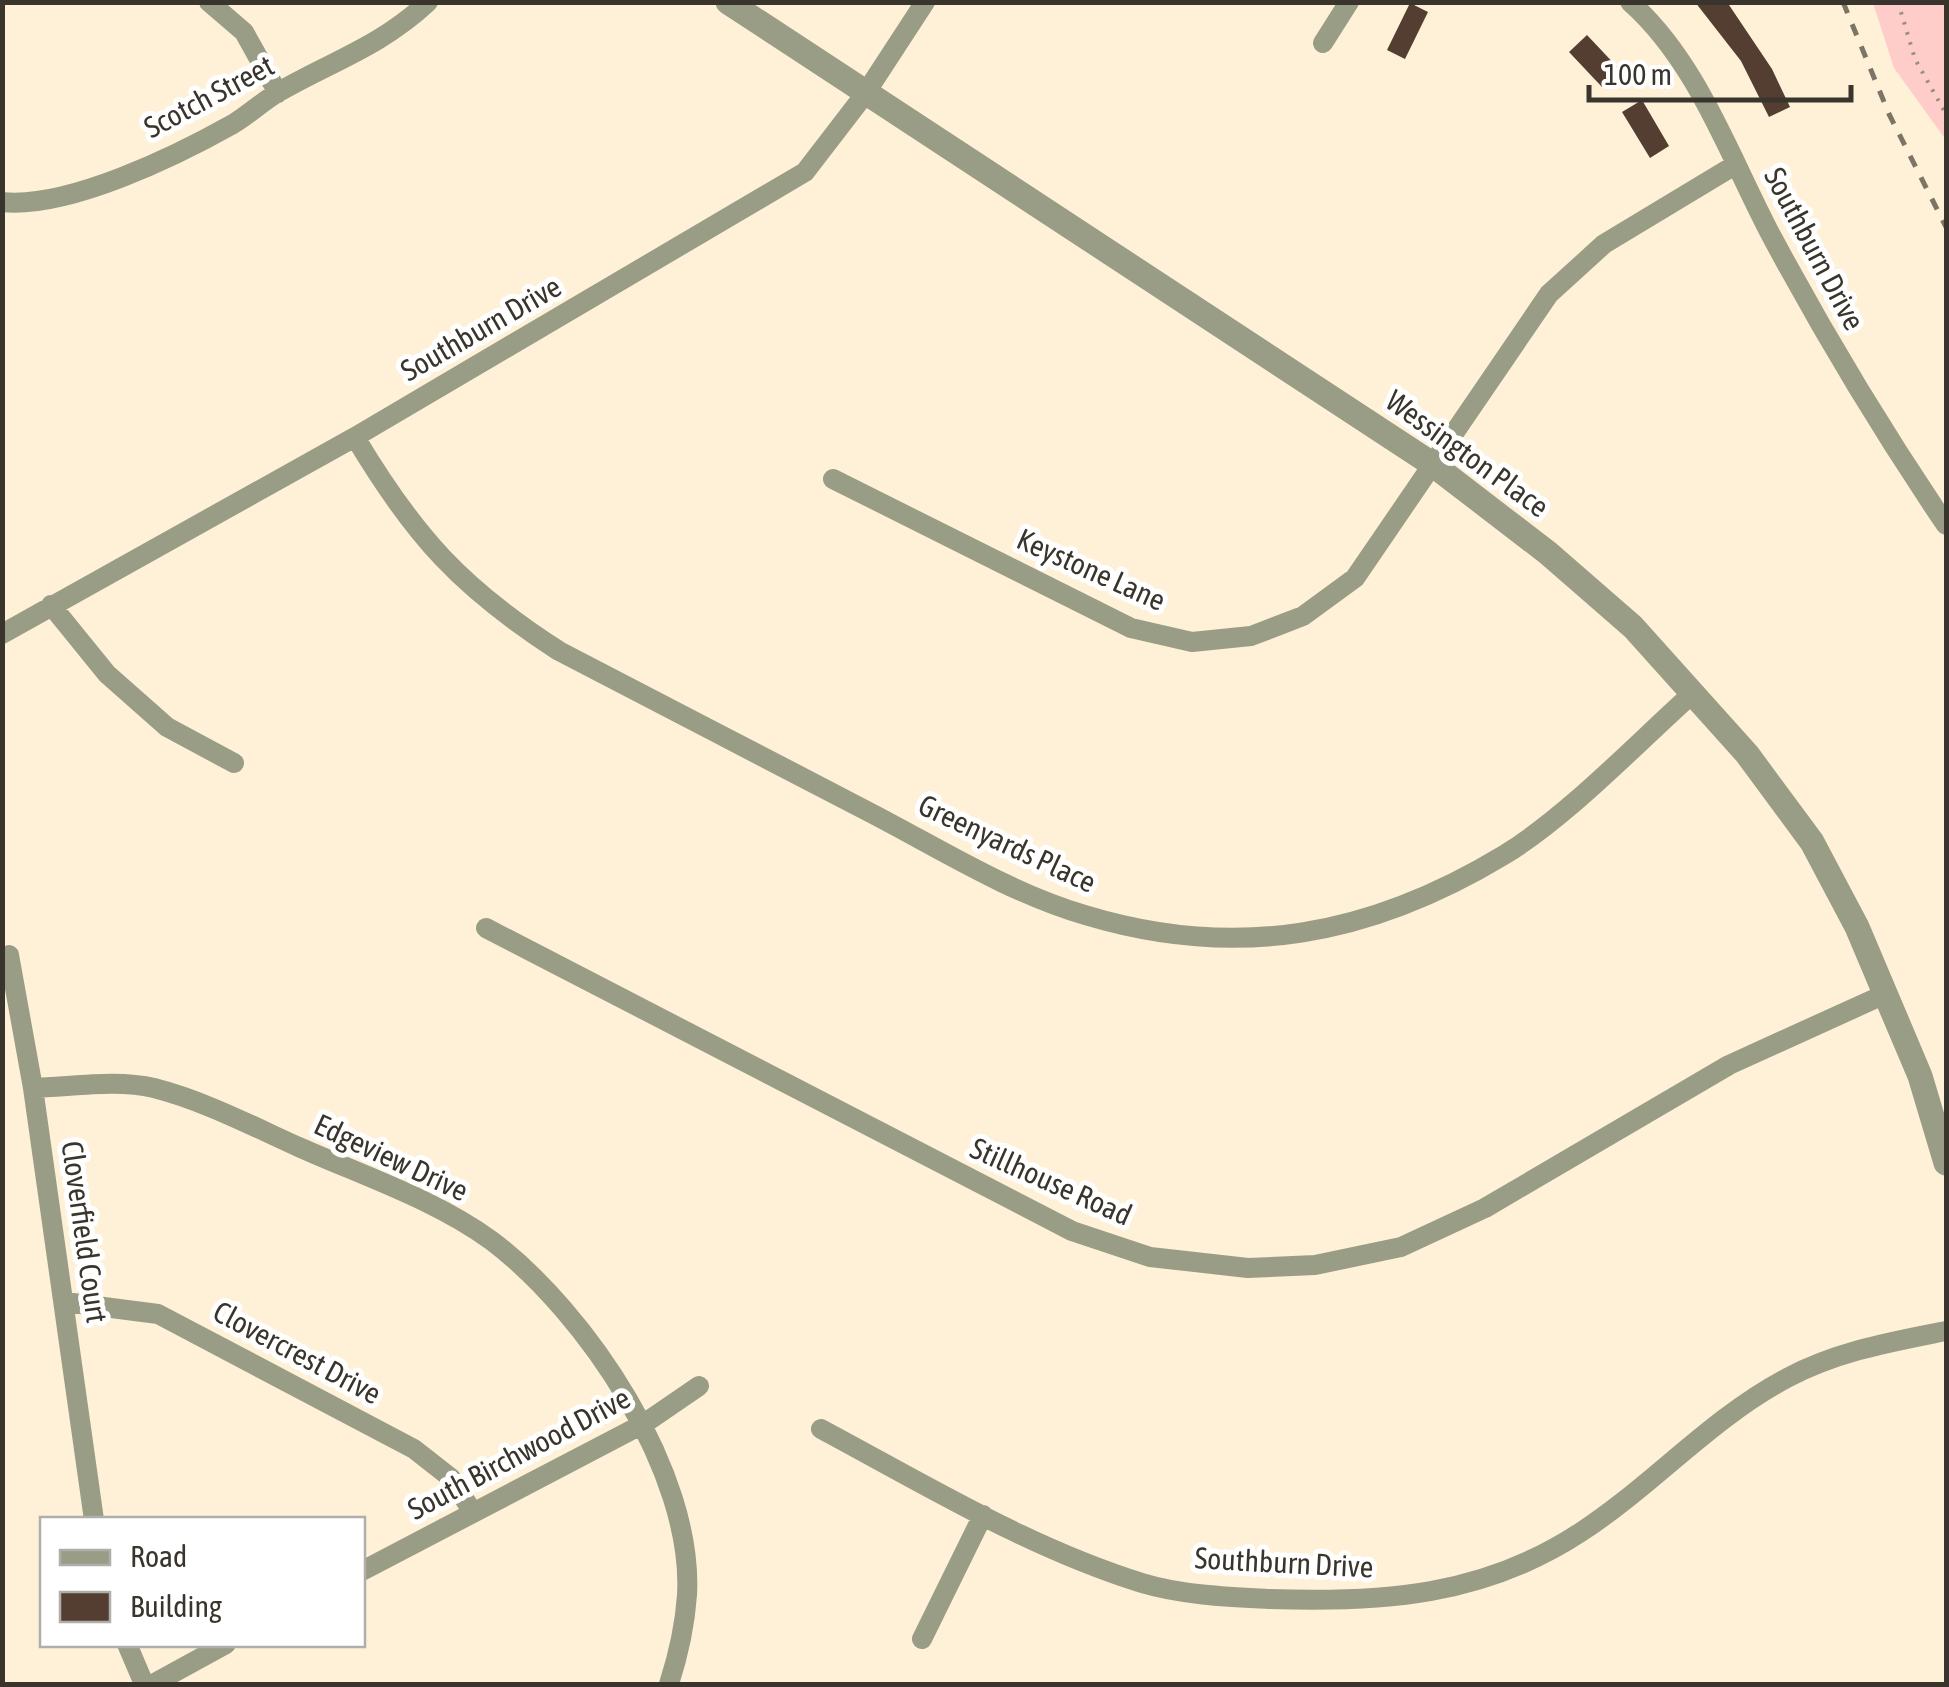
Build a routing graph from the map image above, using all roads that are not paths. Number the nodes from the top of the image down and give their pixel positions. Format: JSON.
{"nodes":[{"id":1,"x":209,"y":2,"type":"edge"},
{"id":2,"x":428,"y":2,"type":"edge"},
{"id":3,"x":728,"y":2,"type":"edge"},
{"id":4,"x":925,"y":2,"type":"edge"},
{"id":5,"x":1349,"y":2,"type":"edge"},
{"id":6,"x":1630,"y":2,"type":"edge"},
{"id":7,"x":1323,"y":44,"type":"dead end"},
{"id":8,"x":278,"y":93,"type":"junction"},
{"id":9,"x":866,"y":94,"type":"junction"},
{"id":10,"x":1735,"y":166,"type":"junction"},
{"id":11,"x":2,"y":202,"type":"edge"},
{"id":12,"x":354,"y":437,"type":"junction"},
{"id":13,"x":1432,"y":464,"type":"junction"},
{"id":14,"x":833,"y":480,"type":"dead end"},
{"id":15,"x":1946,"y":525,"type":"edge"},
{"id":16,"x":51,"y":605,"type":"junction"},
{"id":17,"x":2,"y":634,"type":"edge"},
{"id":18,"x":1694,"y":693,"type":"junction"},
{"id":19,"x":234,"y":763,"type":"dead end"},
{"id":20,"x":486,"y":928,"type":"dead end"},
{"id":21,"x":9,"y":955,"type":"dead end"},
{"id":22,"x":1883,"y":995,"type":"junction"},
{"id":23,"x":33,"y":1088,"type":"junction"},
{"id":24,"x":1946,"y":1163,"type":"edge"},
{"id":25,"x":64,"y":1302,"type":"junction"},
{"id":26,"x":1946,"y":1332,"type":"edge"},
{"id":27,"x":699,"y":1386,"type":"dead end"},
{"id":28,"x":645,"y":1424,"type":"junction"},
{"id":29,"x":821,"y":1429,"type":"dead end"},
{"id":30,"x":472,"y":1512,"type":"junction"},
{"id":31,"x":983,"y":1515,"type":"junction"},
{"id":32,"x":94,"y":1517,"type":"edge"},
{"id":33,"x":365,"y":1569,"type":"edge"},
{"id":34,"x":922,"y":1640,"type":"dead end"},
{"id":35,"x":128,"y":1647,"type":"edge"},
{"id":36,"x":220,"y":1647,"type":"edge"},
{"id":37,"x":144,"y":1684,"type":"edge"},
{"id":38,"x":152,"y":1684,"type":"edge"},
{"id":39,"x":669,"y":1684,"type":"edge"}],
"edges":[{"from":1,"to":8,"type":"street"},
{"from":2,"to":8,"type":"street","name":"Scotch Street"},
{"from":3,"to":9,"type":"street","name":"Wessington Place"},
{"from":4,"to":9,"type":"street","name":"Southburn Drive"},
{"from":5,"to":7,"type":"street"},
{"from":6,"to":10,"type":"street","name":"Southburn Drive"},
{"from":8,"to":11,"type":"street","name":"Scotch Street"},
{"from":9,"to":12,"type":"street","name":"Southburn Drive"},
{"from":9,"to":13,"type":"street","name":"Wessington Place"},
{"from":10,"to":13,"type":"street","name":"Keystone Lane"},
{"from":10,"to":15,"type":"street","name":"Southburn Drive"},
{"from":12,"to":16,"type":"street","name":"Southburn Drive"},
{"from":12,"to":18,"type":"street","name":"Greenyards Place"},
{"from":13,"to":14,"type":"street","name":"Keystone Lane"},
{"from":13,"to":18,"type":"street","name":"Wessington Place"},
{"from":16,"to":17,"type":"street","name":"Southburn Drive"},
{"from":16,"to":19,"type":"street"},
{"from":18,"to":22,"type":"street","name":"Wessington Place"},
{"from":20,"to":22,"type":"street","name":"Stillhouse Road"},
{"from":21,"to":23,"type":"street","name":"Cloverfield Court"},
{"from":22,"to":24,"type":"street","name":"Wessington Place"},
{"from":23,"to":25,"type":"street","name":"Cloverfield Court"},
{"from":23,"to":28,"type":"street","name":"Edgeview Drive"},
{"from":25,"to":30,"type":"street","name":"Clovercrest Drive"},
{"from":25,"to":32,"type":"street","name":"Cloverfield Court"},
{"from":26,"to":31,"type":"street","name":"Southburn Drive"},
{"from":27,"to":28,"type":"street","name":"South Birchwood Drive"},
{"from":28,"to":30,"type":"street","name":"South Birchwood Drive"},
{"from":28,"to":39,"type":"street","name":"Edgeview Drive"},
{"from":29,"to":31,"type":"street","name":"Southburn Drive"},
{"from":30,"to":33,"type":"street","name":"South Birchwood Drive"},
{"from":31,"to":34,"type":"street"},
{"from":35,"to":37,"type":"street"},
{"from":36,"to":38,"type":"street"}]}
